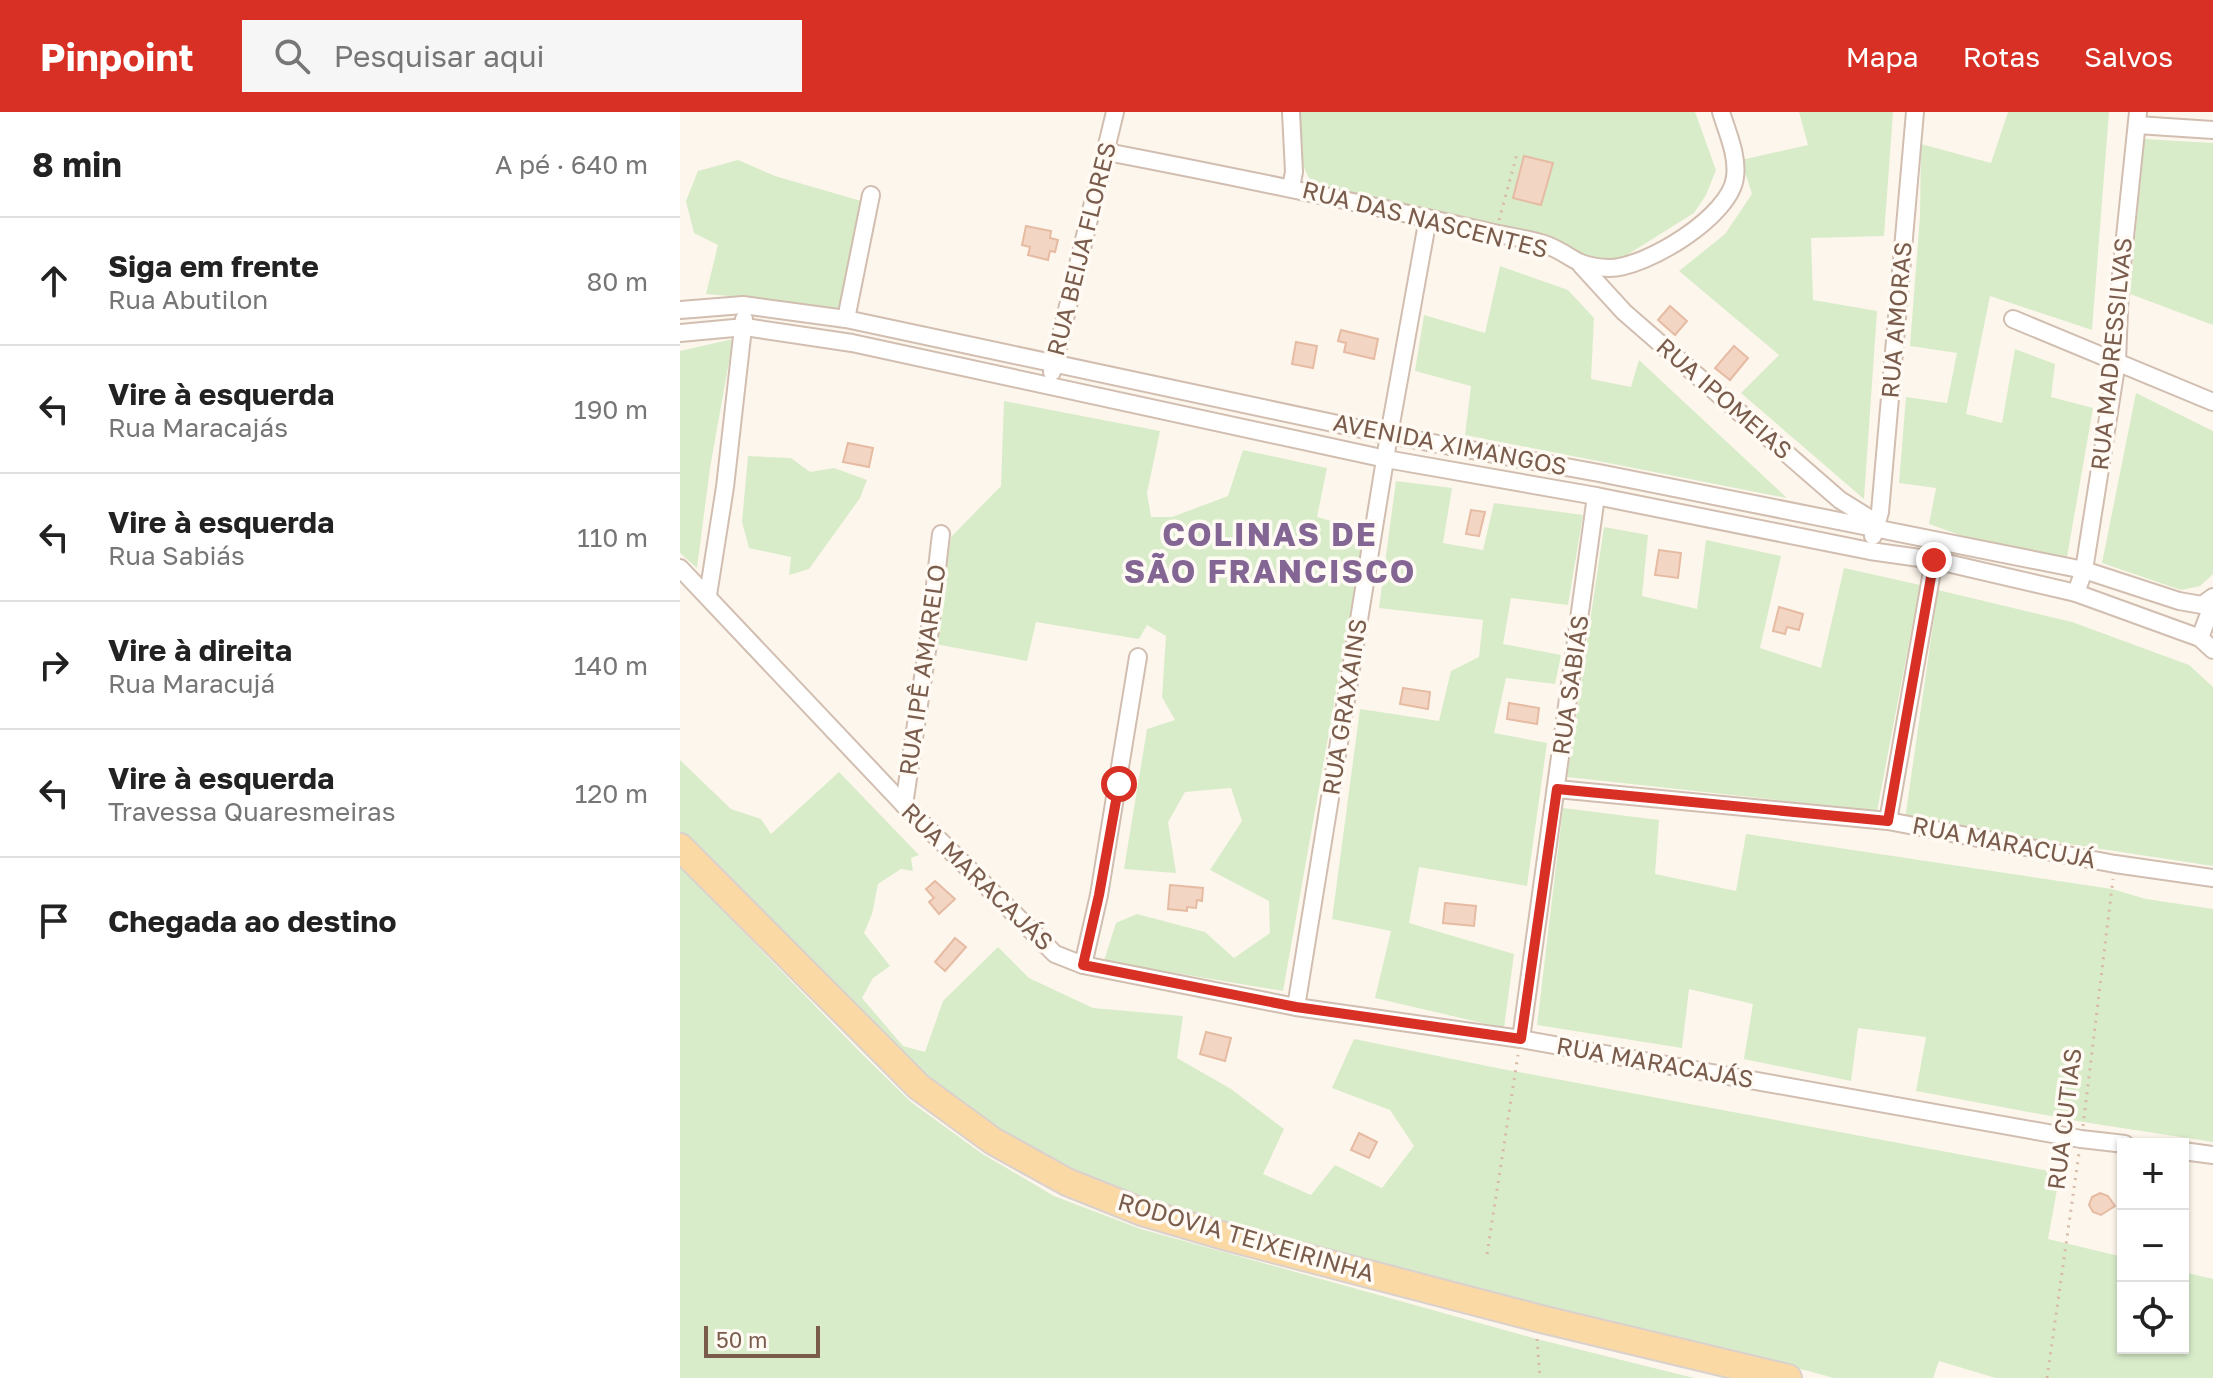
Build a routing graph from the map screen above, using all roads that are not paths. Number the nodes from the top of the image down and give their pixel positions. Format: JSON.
{"nodes":[{"id":1,"x":1115,"y":112,"type":"edge"},
{"id":2,"x":1291,"y":112,"type":"edge"},
{"id":3,"x":1721,"y":112,"type":"edge"},
{"id":4,"x":1915,"y":112,"type":"edge"},
{"id":5,"x":2138,"y":119,"type":"edge"},
{"id":6,"x":2213,"y":130,"type":"edge"},
{"id":7,"x":1107,"y":152,"type":"junction"},
{"id":8,"x":1291,"y":187,"type":"junction"},
{"id":9,"x":871,"y":195,"type":"dead end"},
{"id":10,"x":1428,"y":218,"type":"junction"},
{"id":11,"x":1581,"y":265,"type":"junction"},
{"id":12,"x":743,"y":305,"type":"junction"},
{"id":13,"x":680,"y":310,"type":"edge"},
{"id":14,"x":846,"y":319,"type":"junction"},
{"id":15,"x":2013,"y":319,"type":"dead end"},
{"id":16,"x":745,"y":327,"type":"junction"},
{"id":17,"x":680,"y":333,"type":"edge"},
{"id":18,"x":2117,"y":361,"type":"junction"},
{"id":19,"x":1054,"y":364,"type":"junction"},
{"id":20,"x":1048,"y":385,"type":"junction"},
{"id":21,"x":2213,"y":402,"type":"edge"},
{"id":22,"x":1389,"y":435,"type":"junction"},
{"id":23,"x":1386,"y":459,"type":"junction"},
{"id":24,"x":1596,"y":496,"type":"junction"},
{"id":25,"x":1876,"y":525,"type":"junction"},
{"id":26,"x":941,"y":534,"type":"dead end"},
{"id":27,"x":1870,"y":551,"type":"junction"},
{"id":28,"x":1934,"y":560,"type":"junction"},
{"id":29,"x":680,"y":568,"type":"edge"},
{"id":30,"x":2084,"y":570,"type":"junction"},
{"id":31,"x":2076,"y":593,"type":"junction"},
{"id":32,"x":708,"y":595,"type":"junction"},
{"id":33,"x":2213,"y":597,"type":"edge"},
{"id":34,"x":2213,"y":603,"type":"edge"},
{"id":35,"x":2200,"y":638,"type":"junction"},
{"id":36,"x":2213,"y":650,"type":"edge"},
{"id":37,"x":1138,"y":657,"type":"dead end"},
{"id":38,"x":1557,"y":789,"type":"junction"},
{"id":39,"x":904,"y":805,"type":"junction"},
{"id":40,"x":1888,"y":821,"type":"junction"},
{"id":41,"x":680,"y":847,"type":"edge"},
{"id":42,"x":2213,"y":878,"type":"edge"},
{"id":43,"x":1083,"y":965,"type":"junction"},
{"id":44,"x":1296,"y":1007,"type":"junction"},
{"id":45,"x":1521,"y":1039,"type":"junction"},
{"id":46,"x":2117,"y":1143,"type":"edge"},
{"id":47,"x":2189,"y":1152,"type":"edge"},
{"id":48,"x":2213,"y":1155,"type":"edge"},
{"id":49,"x":1788,"y":1378,"type":"edge"}],
"edges":[{"from":1,"to":7,"type":"street","name":"RUA BEIJA FLORES"},
{"from":2,"to":8,"type":"street"},
{"from":3,"to":11,"type":"street","name":"RUA DAS NASCENTES"},
{"from":4,"to":25,"type":"street","name":"RUA AMORAS"},
{"from":5,"to":6,"type":"street"},
{"from":5,"to":18,"type":"street","name":"RUA MADRESSILVAS"},
{"from":7,"to":8,"type":"street","name":"RUA DAS NASCENTES"},
{"from":7,"to":19,"type":"street","name":"RUA BEIJA FLORES"},
{"from":8,"to":10,"type":"street","name":"RUA DAS NASCENTES"},
{"from":9,"to":14,"type":"street"},
{"from":10,"to":11,"type":"street","name":"RUA DAS NASCENTES"},
{"from":10,"to":22,"type":"street","name":"RUA GRAXAINS"},
{"from":11,"to":25,"type":"street","name":"RUA IPOMEIAS"},
{"from":12,"to":13,"type":"street","name":"AVENIDA XIMANGOS"},
{"from":12,"to":14,"type":"street","name":"AVENIDA XIMANGOS"},
{"from":12,"to":16,"type":"street"},
{"from":14,"to":19,"type":"street","name":"AVENIDA XIMANGOS"},
{"from":15,"to":18,"type":"street"},
{"from":16,"to":17,"type":"street","name":"AVENIDA XIMANGOS"},
{"from":16,"to":20,"type":"street","name":"AVENIDA XIMANGOS"},
{"from":16,"to":32,"type":"street"},
{"from":18,"to":21,"type":"street"},
{"from":18,"to":30,"type":"street","name":"RUA MADRESSILVAS"},
{"from":19,"to":20,"type":"street","name":"RUA BEIJA FLORES"},
{"from":19,"to":22,"type":"street","name":"AVENIDA XIMANGOS"},
{"from":20,"to":23,"type":"street","name":"AVENIDA XIMANGOS"},
{"from":22,"to":23,"type":"street","name":"RUA GRAXAINS"},
{"from":22,"to":25,"type":"street","name":"AVENIDA XIMANGOS"},
{"from":23,"to":24,"type":"street","name":"AVENIDA XIMANGOS"},
{"from":23,"to":44,"type":"street","name":"RUA GRAXAINS"},
{"from":24,"to":27,"type":"street","name":"AVENIDA XIMANGOS"},
{"from":24,"to":38,"type":"street","name":"RUA SABIÁS"},
{"from":25,"to":27,"type":"street","name":"RUA AMORAS"},
{"from":25,"to":30,"type":"street","name":"AVENIDA XIMANGOS"},
{"from":26,"to":39,"type":"street","name":"RUA IPÊ AMARELO"},
{"from":27,"to":28,"type":"street","name":"AVENIDA XIMANGOS"},
{"from":28,"to":31,"type":"street","name":"AVENIDA XIMANGOS"},
{"from":28,"to":40,"type":"street"},
{"from":29,"to":32,"type":"street","name":"RUA MARACAJÁS"},
{"from":30,"to":31,"type":"street","name":"RUA MADRESSILVAS"},
{"from":30,"to":33,"type":"street","name":"AVENIDA XIMANGOS"},
{"from":31,"to":35,"type":"street","name":"AVENIDA XIMANGOS"},
{"from":32,"to":39,"type":"street","name":"RUA MARACAJÁS"},
{"from":34,"to":35,"type":"street"},
{"from":35,"to":36,"type":"street"},
{"from":37,"to":43,"type":"street"},
{"from":38,"to":40,"type":"street","name":"RUA MARACUJÁ"},
{"from":38,"to":45,"type":"street","name":"RUA SABIÁS"},
{"from":39,"to":43,"type":"street","name":"RUA MARACAJÁS"},
{"from":40,"to":42,"type":"street","name":"RUA MARACUJÁ"},
{"from":41,"to":49,"type":"main road","name":"RODOVIA TEIXEIRINHA"},
{"from":43,"to":44,"type":"street","name":"RUA MARACAJÁS"},
{"from":44,"to":45,"type":"street","name":"RUA MARACAJÁS"},
{"from":45,"to":46,"type":"street","name":"RUA MARACAJÁS"},
{"from":47,"to":48,"type":"street"}]}
